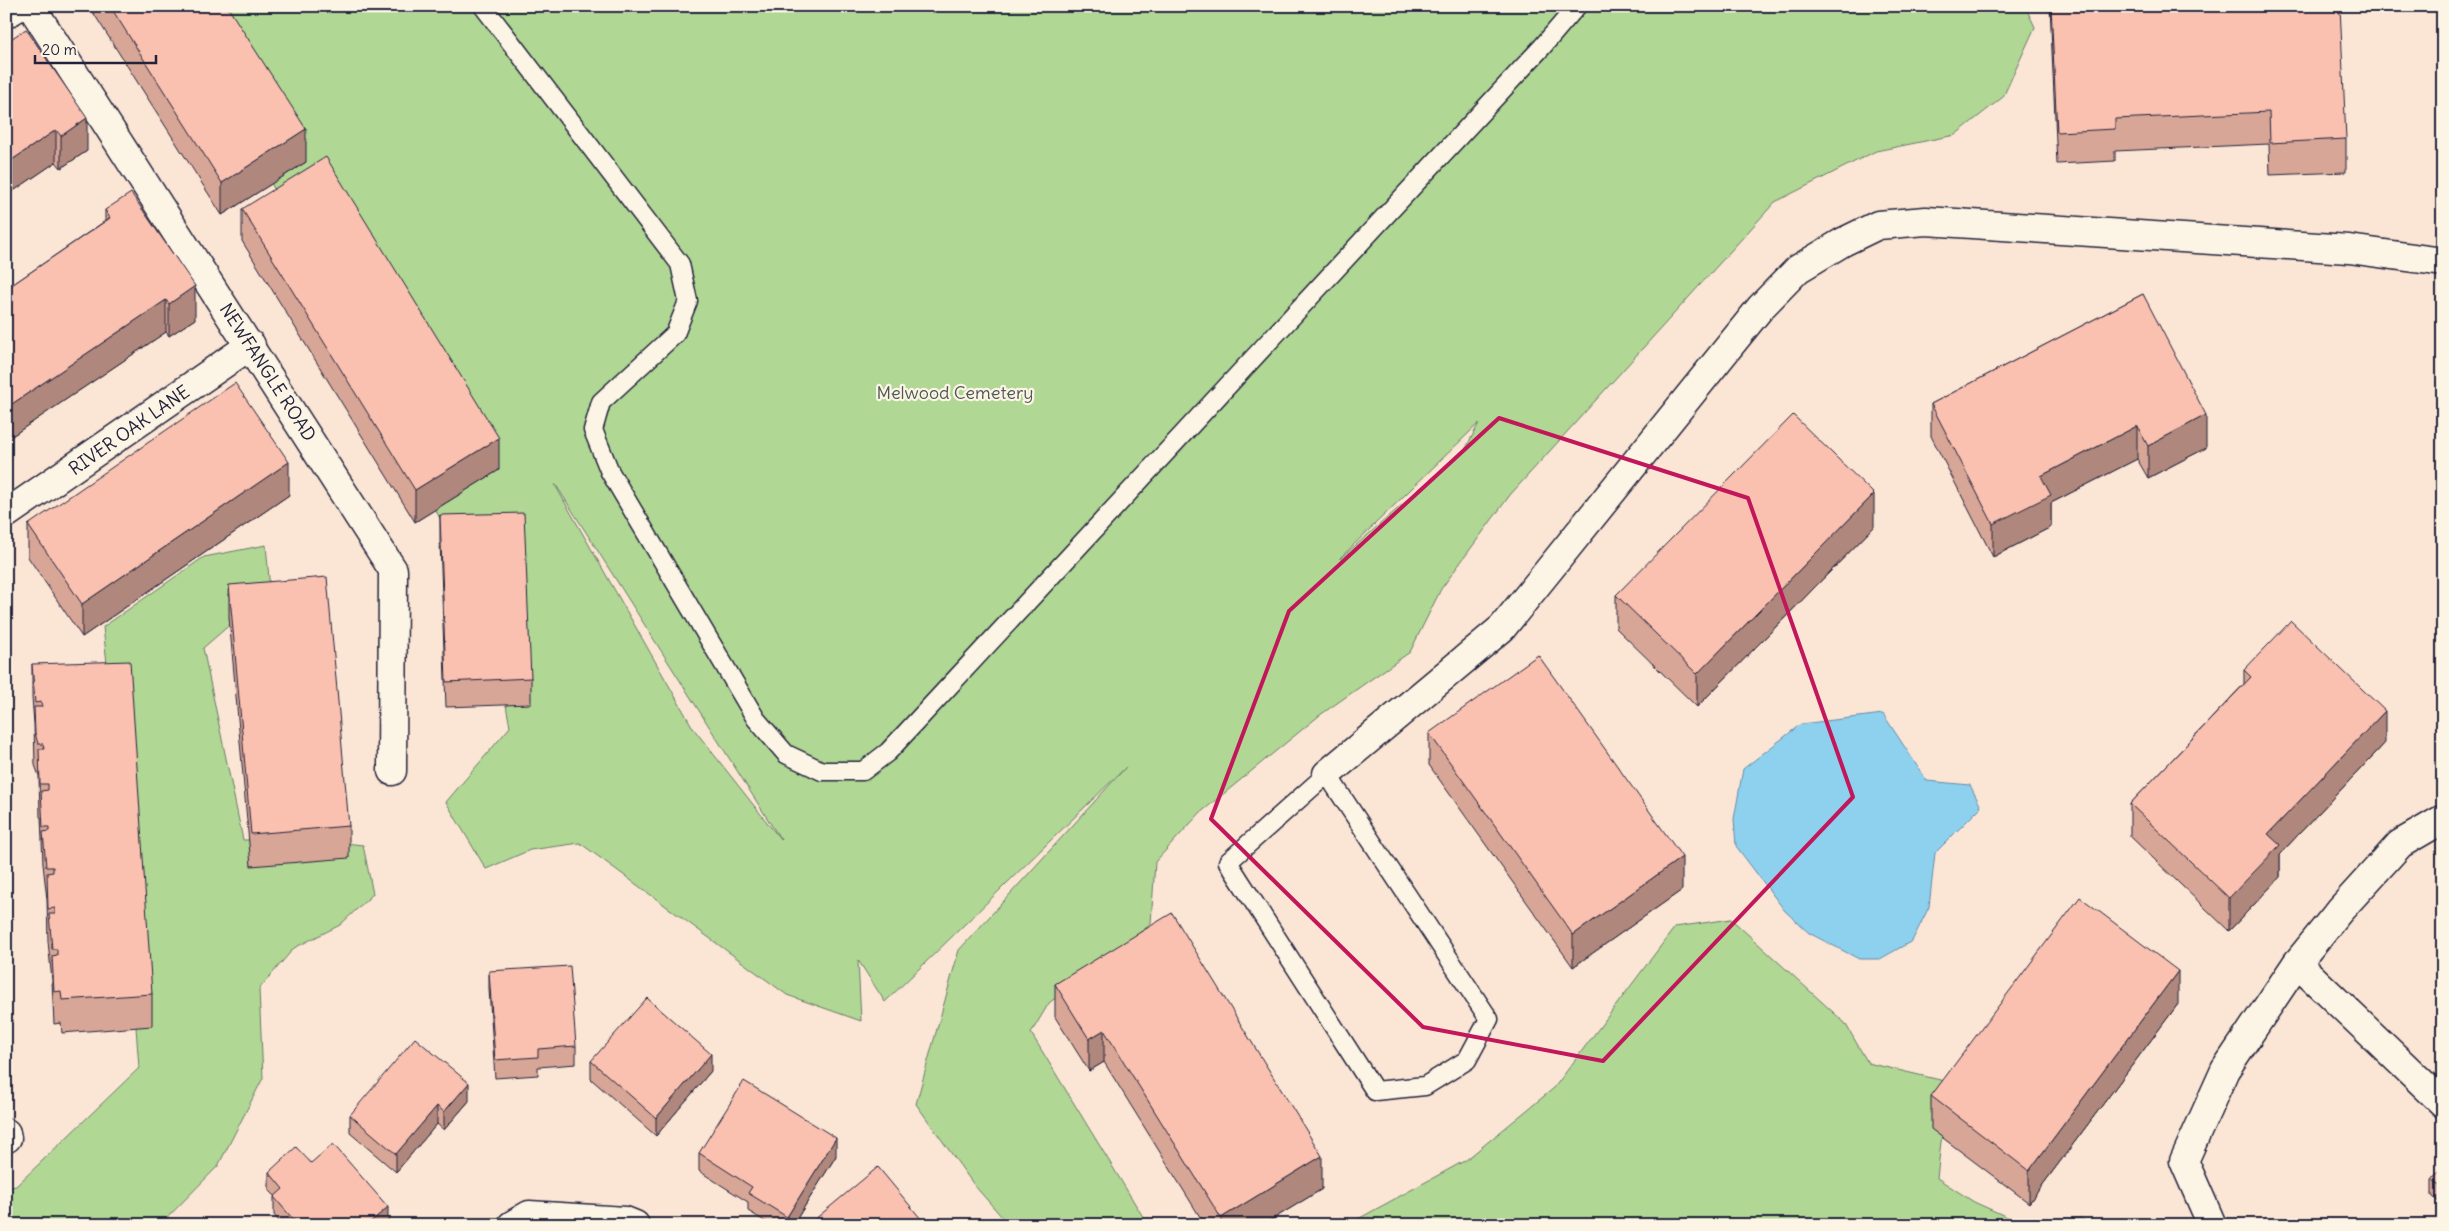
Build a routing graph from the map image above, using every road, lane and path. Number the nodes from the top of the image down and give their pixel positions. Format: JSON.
{"nodes":[{"id":1,"x":19,"y":6,"type":"edge"},
{"id":2,"x":31,"y":6,"type":"edge"},
{"id":3,"x":483,"y":6,"type":"edge"},
{"id":4,"x":1576,"y":6,"type":"edge"},
{"id":5,"x":6,"y":14,"type":"edge"},
{"id":6,"x":2443,"y":262,"type":"edge"},
{"id":7,"x":251,"y":346,"type":"junction"},
{"id":8,"x":6,"y":514,"type":"edge"},
{"id":9,"x":392,"y":771,"type":"dead end"},
{"id":10,"x":1327,"y":774,"type":"junction"},
{"id":11,"x":2443,"y":819,"type":"edge"},
{"id":12,"x":2297,"y":964,"type":"junction"},
{"id":13,"x":2443,"y":1103,"type":"edge"},
{"id":14,"x":6,"y":1133,"type":"edge"},
{"id":15,"x":7,"y":1138,"type":"edge"},
{"id":16,"x":512,"y":1225,"type":"edge"},
{"id":17,"x":635,"y":1225,"type":"edge"},
{"id":18,"x":2212,"y":1225,"type":"edge"}],
"edges":[{"from":1,"to":5,"type":"street"},
{"from":2,"to":7,"type":"street","name":"NEWFANGLE ROAD"},
{"from":3,"to":4,"type":"lane"},
{"from":6,"to":10,"type":"street"},
{"from":7,"to":8,"type":"street","name":"RIVER OAK LANE"},
{"from":7,"to":9,"type":"street","name":"NEWFANGLE ROAD"},
{"from":10,"to":10,"type":"lane"},
{"from":11,"to":12,"type":"street"},
{"from":12,"to":13,"type":"street"},
{"from":12,"to":18,"type":"street"},
{"from":14,"to":15,"type":"street"},
{"from":16,"to":17,"type":"street"}]}
